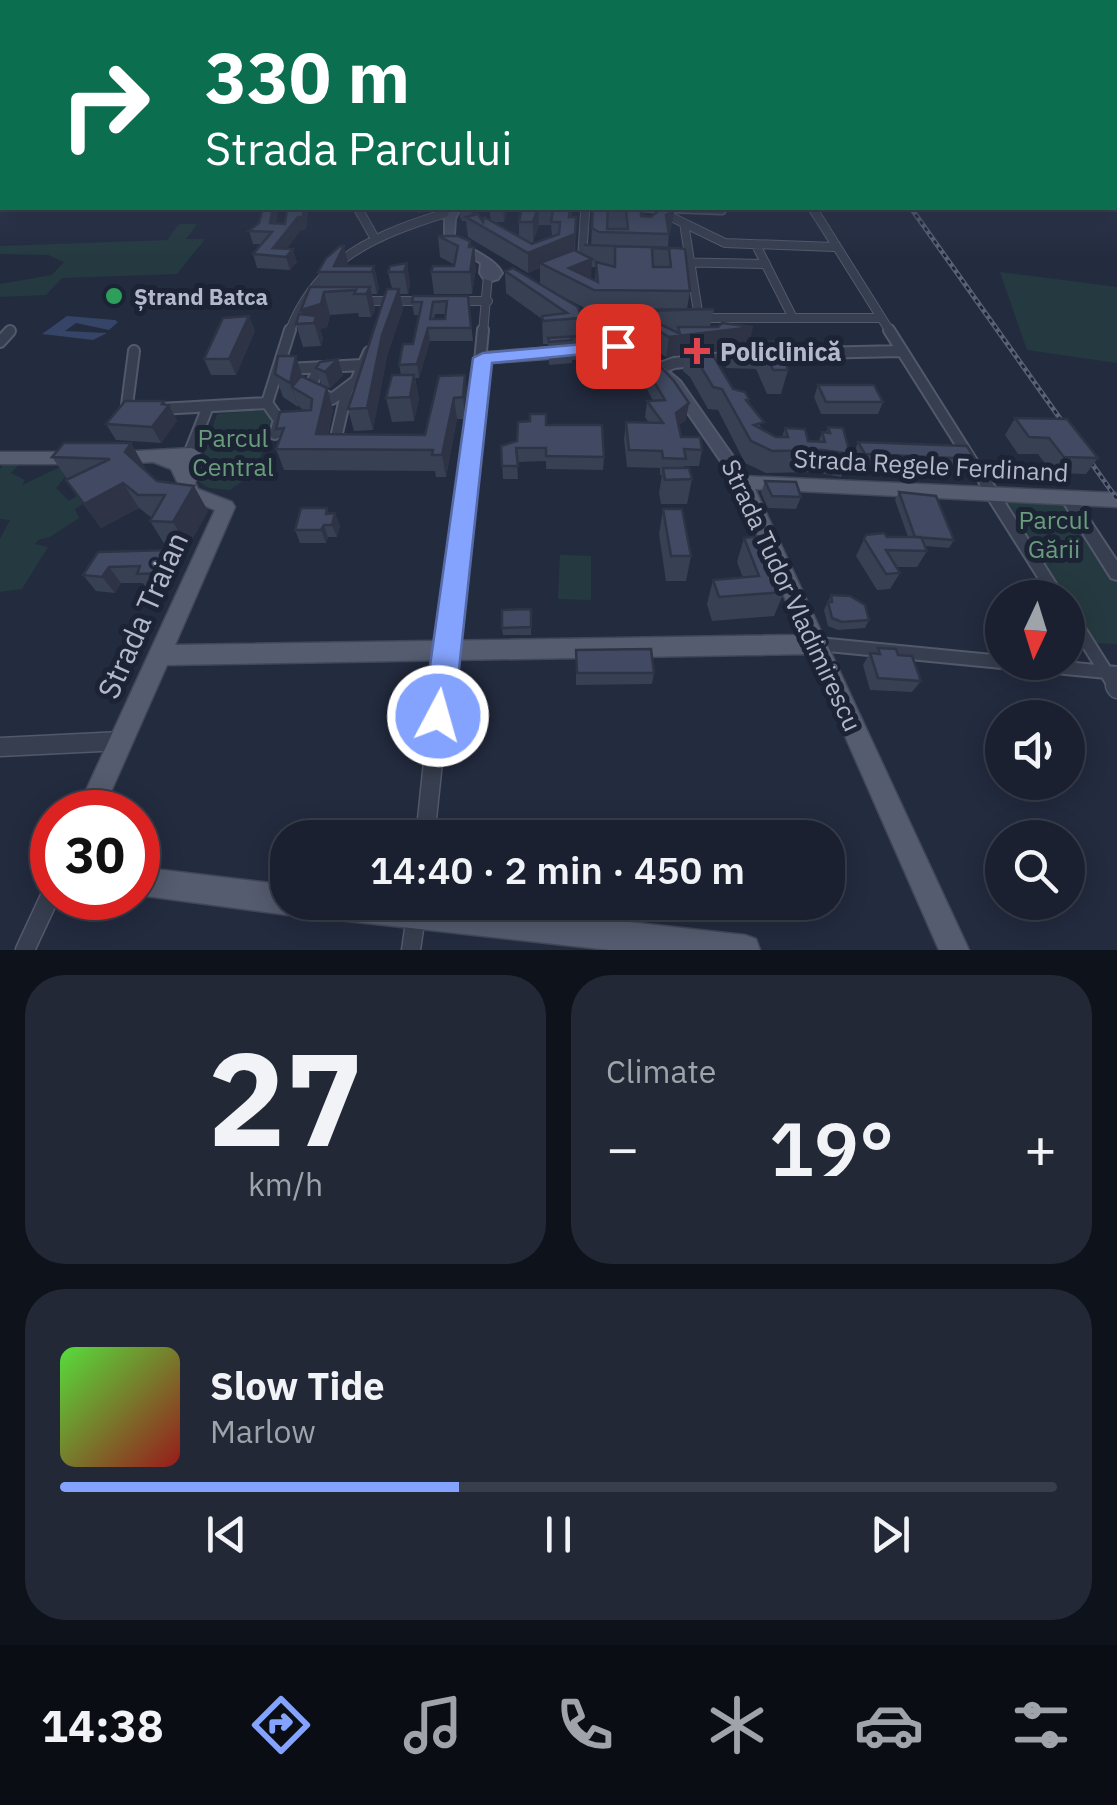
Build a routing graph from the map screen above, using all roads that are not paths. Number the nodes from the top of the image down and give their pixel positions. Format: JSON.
{"nodes":[{"id":1,"x":358,"y":210,"type":"edge"},
{"id":2,"x":452,"y":210,"type":"edge"},
{"id":3,"x":454,"y":210,"type":"edge"},
{"id":4,"x":585,"y":210,"type":"edge"},
{"id":5,"x":656,"y":210,"type":"edge"},
{"id":6,"x":813,"y":210,"type":"edge"},
{"id":7,"x":429,"y":218,"type":"junction"},
{"id":8,"x":447,"y":221,"type":"junction"},
{"id":9,"x":684,"y":223,"type":"junction"},
{"id":10,"x":374,"y":237,"type":"junction"},
{"id":11,"x":756,"y":244,"type":"junction"},
{"id":12,"x":834,"y":247,"type":"junction"},
{"id":13,"x":599,"y":259,"type":"edge"},
{"id":14,"x":662,"y":262,"type":"edge"},
{"id":15,"x":690,"y":262,"type":"junction"},
{"id":16,"x":766,"y":264,"type":"junction"},
{"id":17,"x":494,"y":271,"type":"joint"},
{"id":18,"x":488,"y":301,"type":"junction"},
{"id":19,"x":300,"y":302,"type":"junction"},
{"id":20,"x":316,"y":302,"type":"edge"},
{"id":21,"x":351,"y":302,"type":"edge"},
{"id":22,"x":386,"y":302,"type":"junction"},
{"id":23,"x":555,"y":304,"type":"edge"},
{"id":24,"x":698,"y":318,"type":"junction"},
{"id":25,"x":793,"y":318,"type":"junction"},
{"id":26,"x":878,"y":318,"type":"junction"},
{"id":27,"x":380,"y":319,"type":"edge"},
{"id":28,"x":684,"y":319,"type":"edge"},
{"id":29,"x":645,"y":320,"type":"edge"},
{"id":30,"x":584,"y":322,"type":"junction"},
{"id":31,"x":5,"y":331,"type":"edge"},
{"id":32,"x":374,"y":337,"type":"edge"},
{"id":33,"x":0,"y":342,"type":"edge"},
{"id":34,"x":623,"y":346,"type":"junction"},
{"id":35,"x":134,"y":351,"type":"dead end"},
{"id":36,"x":900,"y":351,"type":"junction"},
{"id":37,"x":483,"y":358,"type":"junction"},
{"id":38,"x":362,"y":365,"type":"junction"},
{"id":39,"x":320,"y":367,"type":"junction"},
{"id":40,"x":658,"y":369,"type":"junction"},
{"id":41,"x":276,"y":370,"type":"junction"},
{"id":42,"x":346,"y":390,"type":"junction"},
{"id":43,"x":267,"y":403,"type":"junction"},
{"id":44,"x":207,"y":409,"type":"junction"},
{"id":45,"x":337,"y":433,"type":"edge"},
{"id":46,"x":275,"y":434,"type":"edge"},
{"id":47,"x":0,"y":458,"type":"edge"},
{"id":48,"x":180,"y":463,"type":"junction"},
{"id":49,"x":743,"y":482,"type":"junction"},
{"id":50,"x":991,"y":492,"type":"junction"},
{"id":51,"x":1067,"y":497,"type":"junction"},
{"id":52,"x":1117,"y":500,"type":"edge"},
{"id":53,"x":1117,"y":574,"type":"edge"},
{"id":54,"x":1047,"y":580,"type":"edge"},
{"id":55,"x":1085,"y":636,"type":"edge"},
{"id":56,"x":818,"y":644,"type":"junction"},
{"id":57,"x":446,"y":649,"type":"junction"},
{"id":58,"x":161,"y":655,"type":"junction"},
{"id":59,"x":985,"y":660,"type":"edge"},
{"id":60,"x":1085,"y":670,"type":"edge"},
{"id":61,"x":1112,"y":673,"type":"edge"},
{"id":62,"x":1117,"y":689,"type":"edge"},
{"id":63,"x":122,"y":740,"type":"junction"},
{"id":64,"x":0,"y":747,"type":"edge"},
{"id":65,"x":99,"y":790,"type":"edge"},
{"id":66,"x":427,"y":820,"type":"edge"},
{"id":67,"x":160,"y":883,"type":"edge"},
{"id":68,"x":270,"y":898,"type":"edge"},
{"id":69,"x":39,"y":920,"type":"edge"},
{"id":70,"x":415,"y":920,"type":"edge"},
{"id":71,"x":505,"y":920,"type":"edge"},
{"id":72,"x":26,"y":950,"type":"edge"},
{"id":73,"x":411,"y":950,"type":"edge"},
{"id":74,"x":745,"y":950,"type":"edge"},
{"id":75,"x":954,"y":950,"type":"edge"}],
"edges":[{"from":1,"to":10,"type":"street"},
{"from":2,"to":7,"type":"street"},
{"from":3,"to":8,"type":"main road"},
{"from":4,"to":13,"type":"street"},
{"from":5,"to":9,"type":"street"},
{"from":6,"to":12,"type":"street"},
{"from":7,"to":8,"type":"street"},
{"from":7,"to":10,"type":"street"},
{"from":8,"to":17,"type":"main road"},
{"from":9,"to":11,"type":"street"},
{"from":9,"to":15,"type":"street"},
{"from":10,"to":19,"type":"street"},
{"from":11,"to":12,"type":"street"},
{"from":11,"to":16,"type":"street"},
{"from":12,"to":26,"type":"street"},
{"from":14,"to":15,"type":"street"},
{"from":15,"to":16,"type":"street"},
{"from":15,"to":24,"type":"street"},
{"from":16,"to":25,"type":"street"},
{"from":17,"to":18,"type":"street"},
{"from":18,"to":22,"type":"street"},
{"from":18,"to":37,"type":"street"},
{"from":19,"to":20,"type":"street"},
{"from":19,"to":41,"type":"street"},
{"from":21,"to":22,"type":"street"},
{"from":22,"to":27,"type":"street"},
{"from":23,"to":30,"type":"main road","name":"Strada Tudor Vladimirescu"},
{"from":24,"to":25,"type":"street"},
{"from":24,"to":28,"type":"street"},
{"from":25,"to":26,"type":"street"},
{"from":26,"to":36,"type":"street"},
{"from":29,"to":30,"type":"street"},
{"from":30,"to":34,"type":"main road","name":"Strada Tudor Vladimirescu"},
{"from":31,"to":33,"type":"street"},
{"from":32,"to":38,"type":"street"},
{"from":34,"to":37,"type":"street"},
{"from":34,"to":40,"type":"main road","name":"Strada Tudor Vladimirescu"},
{"from":35,"to":44,"type":"street"},
{"from":36,"to":40,"type":"street"},
{"from":36,"to":50,"type":"street"},
{"from":37,"to":57,"type":"street"},
{"from":38,"to":39,"type":"street"},
{"from":38,"to":42,"type":"street"},
{"from":39,"to":41,"type":"street"},
{"from":39,"to":42,"type":"street"},
{"from":40,"to":49,"type":"main road","name":"Strada Tudor Vladimirescu"},
{"from":41,"to":43,"type":"street"},
{"from":42,"to":45,"type":"street"},
{"from":43,"to":44,"type":"street"},
{"from":43,"to":46,"type":"street"},
{"from":44,"to":48,"type":"street"},
{"from":47,"to":48,"type":"main road"},
{"from":48,"to":58,"type":"main road","name":"Strada Traian"},
{"from":49,"to":50,"type":"main road","name":"Strada Regele Ferdinand"},
{"from":49,"to":56,"type":"main road","name":"Strada Tudor Vladimirescu"},
{"from":50,"to":51,"type":"main road","name":"Strada Regele Ferdinand"},
{"from":50,"to":54,"type":"street"},
{"from":51,"to":52,"type":"main road","name":"Strada Regele Ferdinand"},
{"from":51,"to":53,"type":"street"},
{"from":55,"to":61,"type":"street"},
{"from":56,"to":57,"type":"main road"},
{"from":56,"to":59,"type":"street"},
{"from":56,"to":75,"type":"main road","name":"Strada Tudor Vladimirescu"},
{"from":57,"to":58,"type":"main road"},
{"from":57,"to":66,"type":"street"},
{"from":58,"to":63,"type":"main road","name":"Strada Traian"},
{"from":60,"to":61,"type":"street"},
{"from":61,"to":62,"type":"street"},
{"from":63,"to":64,"type":"street"},
{"from":63,"to":65,"type":"main road","name":"Strada Traian"},
{"from":67,"to":68,"type":"main road"},
{"from":69,"to":72,"type":"street"},
{"from":70,"to":73,"type":"street"},
{"from":71,"to":74,"type":"main road"}]}
